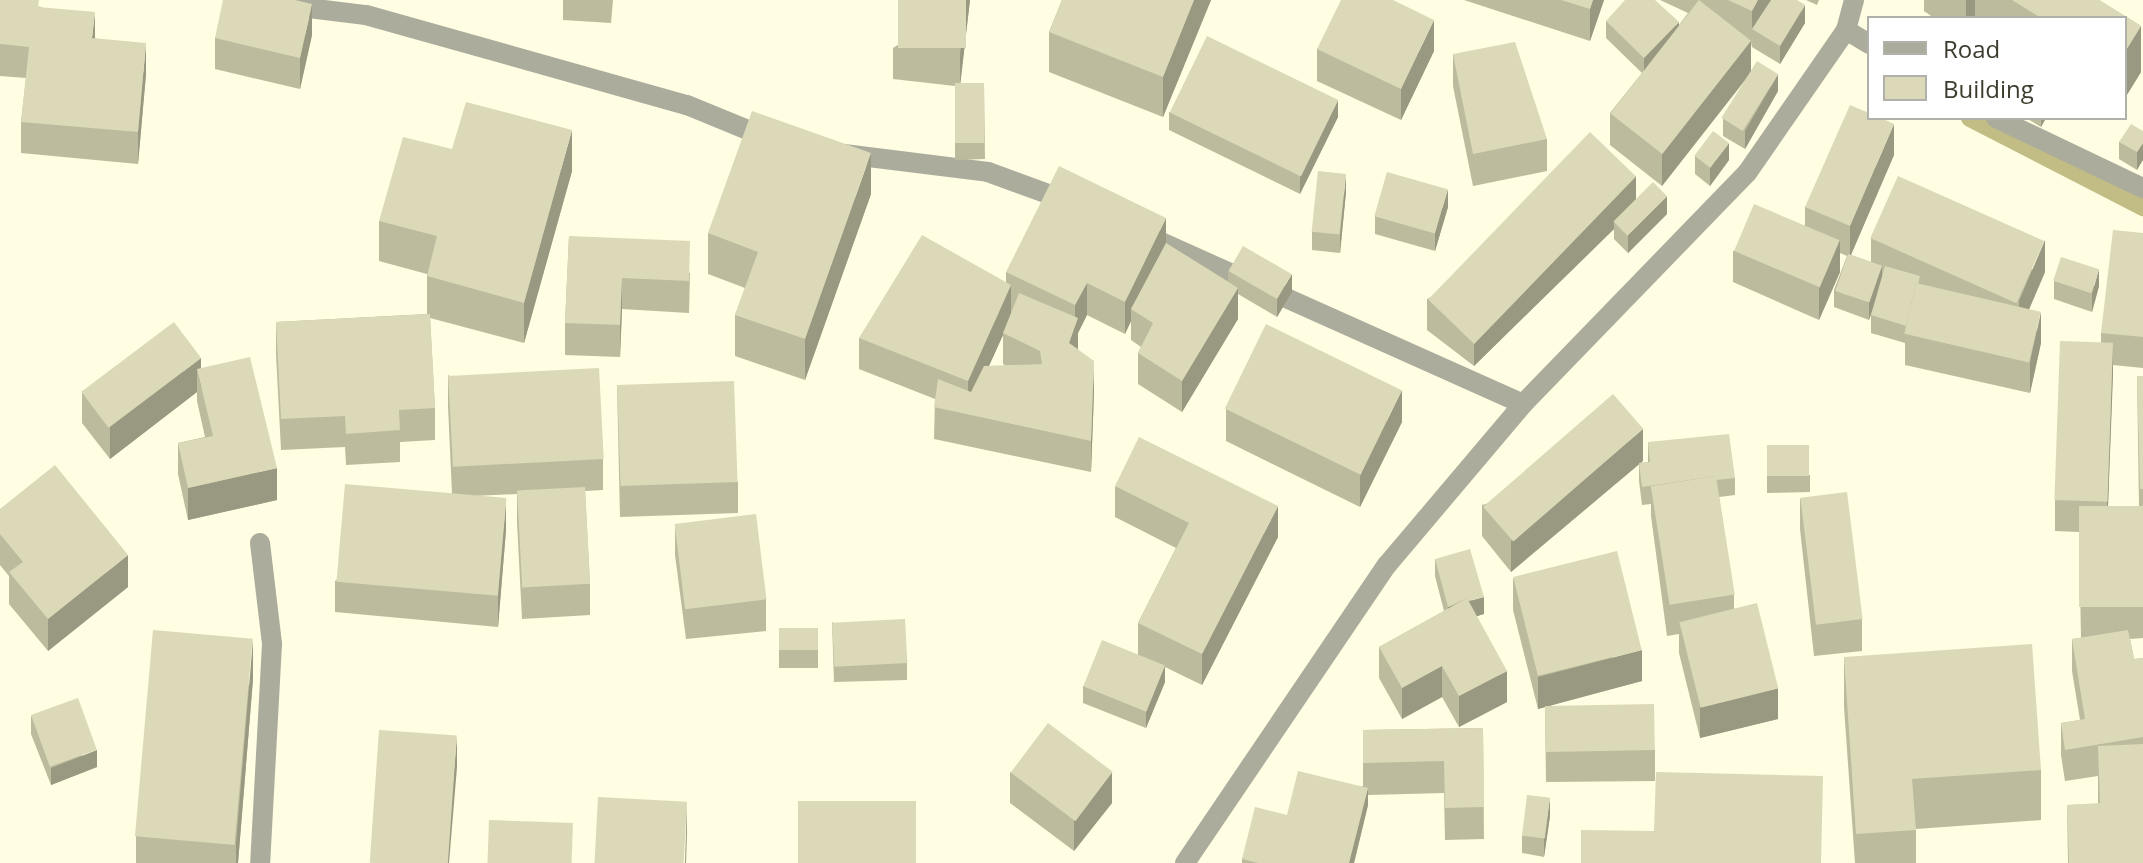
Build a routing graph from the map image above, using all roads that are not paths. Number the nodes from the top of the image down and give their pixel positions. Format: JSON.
{"nodes":[{"id":1,"x":243,"y":0,"type":"edge"},
{"id":2,"x":1854,"y":0,"type":"edge"},
{"id":3,"x":1846,"y":30,"type":"junction"},
{"id":4,"x":1867,"y":43,"type":"edge"},
{"id":5,"x":2000,"y":120,"type":"edge"},
{"id":6,"x":788,"y":146,"type":"edge"},
{"id":7,"x":829,"y":152,"type":"edge"},
{"id":8,"x":2143,"y":188,"type":"edge"},
{"id":9,"x":1083,"y":207,"type":"edge"},
{"id":10,"x":1126,"y":226,"type":"edge"},
{"id":11,"x":1523,"y":404,"type":"junction"},
{"id":12,"x":260,"y":543,"type":"dead end"},
{"id":13,"x":260,"y":863,"type":"edge"},
{"id":14,"x":1185,"y":863,"type":"edge"}],
"edges":[{"from":1,"to":6,"type":"street"},
{"from":2,"to":3,"type":"street"},
{"from":3,"to":4,"type":"street"},
{"from":3,"to":11,"type":"street"},
{"from":5,"to":8,"type":"street"},
{"from":7,"to":9,"type":"street"},
{"from":10,"to":11,"type":"street"},
{"from":11,"to":14,"type":"street"},
{"from":12,"to":13,"type":"street"}]}
